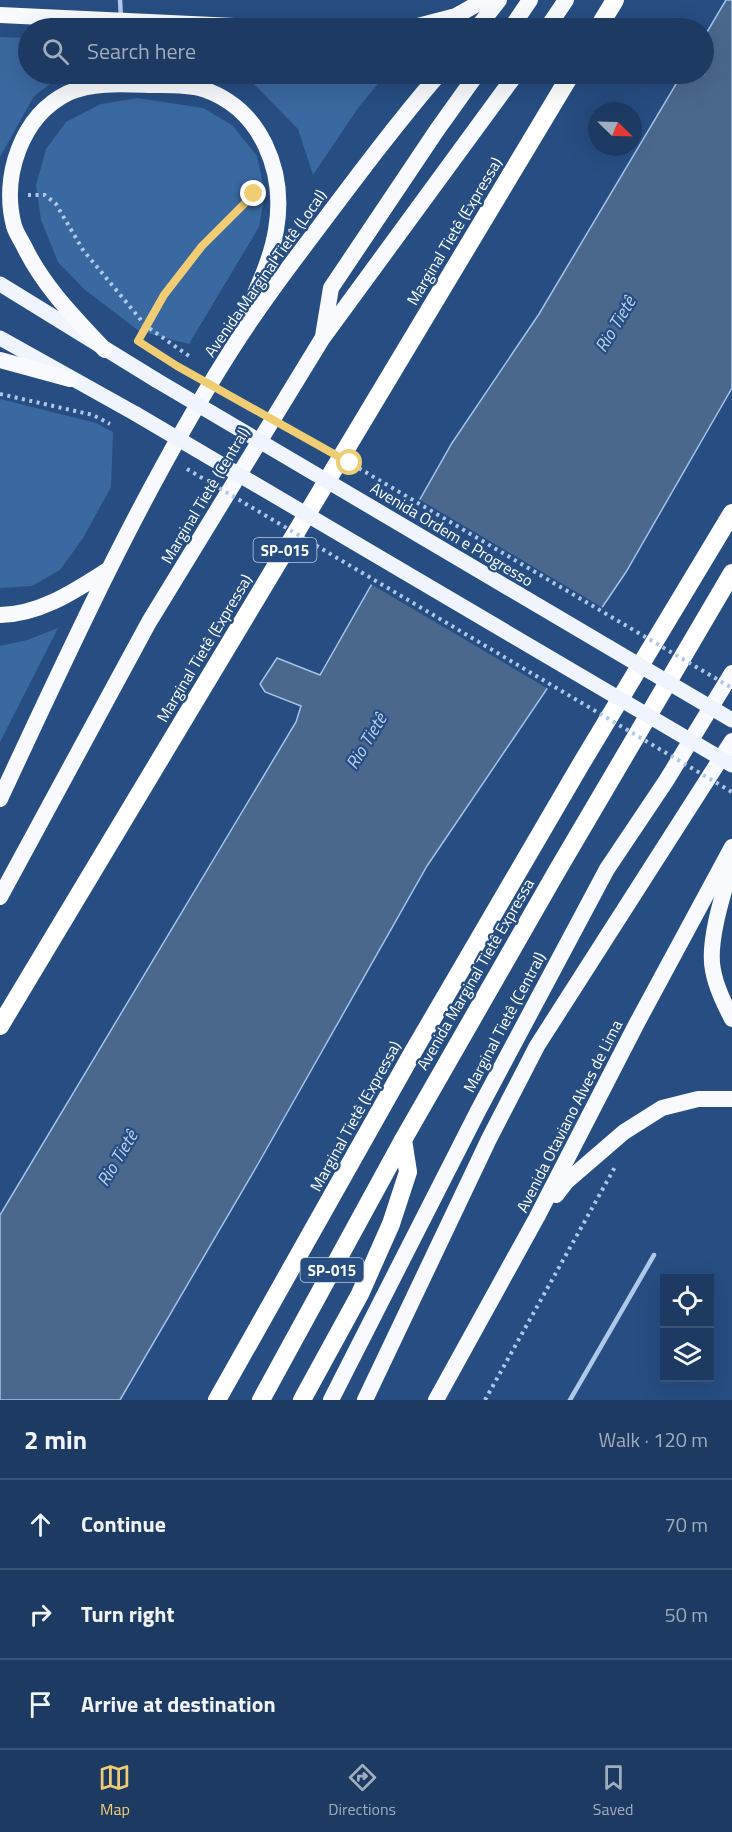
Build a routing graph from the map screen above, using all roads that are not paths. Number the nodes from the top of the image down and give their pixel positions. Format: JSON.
{"nodes":[{"id":1,"x":120,"y":0,"type":"edge"},
{"id":2,"x":484,"y":0,"type":"edge"},
{"id":3,"x":499,"y":0,"type":"edge"},
{"id":4,"x":530,"y":0,"type":"edge"},
{"id":5,"x":566,"y":0,"type":"edge"},
{"id":6,"x":615,"y":0,"type":"edge"},
{"id":7,"x":0,"y":15,"type":"edge"},
{"id":8,"x":60,"y":18,"type":"edge"},
{"id":9,"x":121,"y":18,"type":"edge"},
{"id":10,"x":450,"y":18,"type":"edge"},
{"id":11,"x":485,"y":18,"type":"edge"},
{"id":12,"x":517,"y":18,"type":"edge"},
{"id":13,"x":554,"y":18,"type":"edge"},
{"id":14,"x":604,"y":18,"type":"edge"},
{"id":15,"x":431,"y":84,"type":"edge"},
{"id":16,"x":470,"y":84,"type":"edge"},
{"id":17,"x":509,"y":84,"type":"edge"},
{"id":18,"x":565,"y":84,"type":"edge"},
{"id":19,"x":0,"y":284,"type":"edge"},
{"id":20,"x":0,"y":338,"type":"edge"},
{"id":21,"x":322,"y":339,"type":"junction"},
{"id":22,"x":105,"y":350,"type":"junction"},
{"id":23,"x":230,"y":350,"type":"junction"},
{"id":24,"x":0,"y":360,"type":"edge"},
{"id":25,"x":70,"y":379,"type":"junction"},
{"id":26,"x":732,"y":513,"type":"edge"},
{"id":27,"x":107,"y":570,"type":"junction"},
{"id":28,"x":732,"y":573,"type":"edge"},
{"id":29,"x":0,"y":615,"type":"edge"},
{"id":30,"x":732,"y":673,"type":"edge"},
{"id":31,"x":732,"y":720,"type":"edge"},
{"id":32,"x":732,"y":741,"type":"edge"},
{"id":33,"x":732,"y":765,"type":"edge"},
{"id":34,"x":0,"y":798,"type":"edge"},
{"id":35,"x":732,"y":847,"type":"edge"},
{"id":36,"x":732,"y":864,"type":"edge"},
{"id":37,"x":0,"y":897,"type":"edge"},
{"id":38,"x":732,"y":1018,"type":"edge"},
{"id":39,"x":0,"y":1026,"type":"edge"},
{"id":40,"x":732,"y":1099,"type":"edge"},
{"id":41,"x":402,"y":1140,"type":"junction"},
{"id":42,"x":537,"y":1217,"type":"junction"},
{"id":43,"x":654,"y":1255,"type":"dead end"},
{"id":44,"x":217,"y":1400,"type":"edge"},
{"id":45,"x":261,"y":1400,"type":"edge"},
{"id":46,"x":302,"y":1400,"type":"edge"},
{"id":47,"x":331,"y":1400,"type":"edge"},
{"id":48,"x":365,"y":1400,"type":"edge"},
{"id":49,"x":436,"y":1400,"type":"edge"},
{"id":50,"x":570,"y":1400,"type":"edge"}],
"edges":[{"from":1,"to":9,"type":"lane"},
{"from":2,"to":10,"type":"highway"},
{"from":3,"to":11,"type":"highway"},
{"from":4,"to":12,"type":"highway"},
{"from":5,"to":13,"type":"highway"},
{"from":6,"to":14,"type":"highway"},
{"from":7,"to":8,"type":"highway"},
{"from":15,"to":23,"type":"highway","name":"Avenida Marginal Tietê (Local)"},
{"from":16,"to":21,"type":"highway"},
{"from":17,"to":21,"type":"highway","name":"Marginal Tietê (Central)"},
{"from":18,"to":39,"type":"highway","name":"Marginal Tietê (Expressa)","number":"SP-015"},
{"from":19,"to":22,"type":"main road","name":"Avenida Ordem e Progresso"},
{"from":20,"to":25,"type":"main road"},
{"from":21,"to":37,"type":"highway","name":"Marginal Tietê (Central)"},
{"from":22,"to":23,"type":"highway"},
{"from":22,"to":31,"type":"main road","name":"Avenida Ordem e Progresso","bridge":true},
{"from":23,"to":27,"type":"highway","name":"Avenida Marginal Tietê (Local)"},
{"from":24,"to":25,"type":"highway"},
{"from":25,"to":33,"type":"main road","bridge":true},
{"from":26,"to":44,"type":"highway","name":"Marginal Tietê (Expressa)","number":"SP-015"},
{"from":27,"to":29,"type":"highway"},
{"from":27,"to":34,"type":"highway","name":"Avenida Marginal Tietê (Local)"},
{"from":28,"to":41,"type":"highway","name":"Avenida Marginal Tietê Expressa","number":"SP-015"},
{"from":30,"to":47,"type":"highway","name":"Marginal Tietê (Central)"},
{"from":32,"to":48,"type":"highway"},
{"from":35,"to":42,"type":"highway","name":"Avenida Otaviano Alves de Lima"},
{"from":36,"to":38,"type":"highway"},
{"from":40,"to":42,"type":"highway"},
{"from":41,"to":45,"type":"highway","name":"Avenida Marginal Tietê Expressa","number":"SP-015"},
{"from":41,"to":46,"type":"highway"},
{"from":42,"to":49,"type":"highway","name":"Avenida Otaviano Alves de Lima"},
{"from":43,"to":50,"type":"lane"}]}
